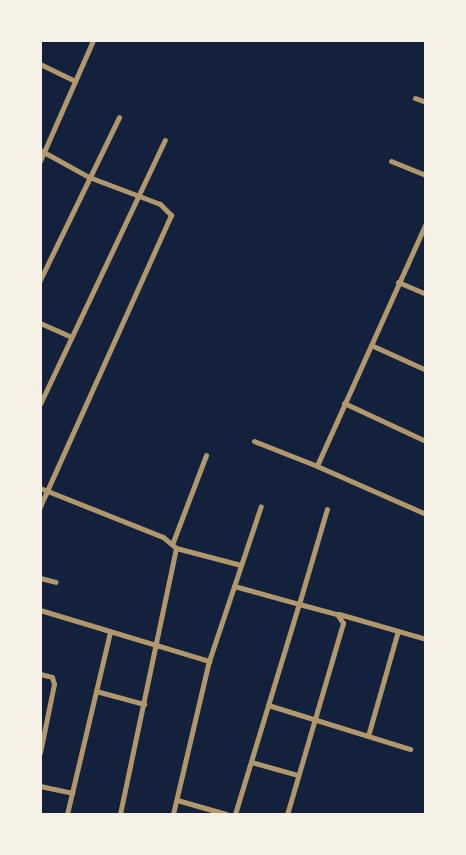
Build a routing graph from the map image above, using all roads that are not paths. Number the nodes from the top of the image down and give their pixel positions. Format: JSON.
{"nodes":[{"id":1,"x":93,"y":40,"type":"edge"},
{"id":2,"x":40,"y":64,"type":"edge"},
{"id":3,"x":75,"y":81,"type":"junction"},
{"id":4,"x":415,"y":98,"type":"dead end"},
{"id":5,"x":426,"y":102,"type":"edge"},
{"id":6,"x":119,"y":117,"type":"dead end"},
{"id":7,"x":165,"y":141,"type":"dead end"},
{"id":8,"x":43,"y":151,"type":"edge"},
{"id":9,"x":40,"y":161,"type":"edge"},
{"id":10,"x":391,"y":161,"type":"dead end"},
{"id":11,"x":426,"y":175,"type":"edge"},
{"id":12,"x":89,"y":177,"type":"junction"},
{"id":13,"x":138,"y":198,"type":"junction"},
{"id":14,"x":426,"y":223,"type":"edge"},
{"id":15,"x":40,"y":280,"type":"edge"},
{"id":16,"x":398,"y":282,"type":"junction"},
{"id":17,"x":426,"y":294,"type":"edge"},
{"id":18,"x":40,"y":323,"type":"edge"},
{"id":19,"x":71,"y":337,"type":"junction"},
{"id":20,"x":371,"y":345,"type":"junction"},
{"id":21,"x":426,"y":370,"type":"edge"},
{"id":22,"x":344,"y":403,"type":"junction"},
{"id":23,"x":40,"y":404,"type":"edge"},
{"id":24,"x":254,"y":441,"type":"dead end"},
{"id":25,"x":426,"y":441,"type":"edge"},
{"id":26,"x":206,"y":455,"type":"dead end"},
{"id":27,"x":317,"y":466,"type":"junction"},
{"id":28,"x":40,"y":488,"type":"edge"},
{"id":29,"x":47,"y":491,"type":"junction"},
{"id":30,"x":261,"y":506,"type":"dead end"},
{"id":31,"x":40,"y":507,"type":"edge"},
{"id":32,"x":327,"y":509,"type":"dead end"},
{"id":33,"x":426,"y":514,"type":"edge"},
{"id":34,"x":174,"y":545,"type":"junction"},
{"id":35,"x":241,"y":565,"type":"junction"},
{"id":36,"x":40,"y":578,"type":"edge"},
{"id":37,"x":56,"y":582,"type":"dead end"},
{"id":38,"x":234,"y":586,"type":"junction"},
{"id":39,"x":299,"y":604,"type":"junction"},
{"id":40,"x":40,"y":610,"type":"edge"},
{"id":41,"x":337,"y":614,"type":"junction"},
{"id":42,"x":398,"y":631,"type":"junction"},
{"id":43,"x":110,"y":632,"type":"junction"},
{"id":44,"x":426,"y":639,"type":"edge"},
{"id":45,"x":155,"y":645,"type":"junction"},
{"id":46,"x":209,"y":662,"type":"junction"},
{"id":47,"x":40,"y":675,"type":"edge"},
{"id":48,"x":96,"y":692,"type":"junction"},
{"id":49,"x":144,"y":704,"type":"junction"},
{"id":50,"x":268,"y":705,"type":"junction"},
{"id":51,"x":315,"y":720,"type":"junction"},
{"id":52,"x":368,"y":736,"type":"junction"},
{"id":53,"x":410,"y":749,"type":"dead end"},
{"id":54,"x":40,"y":753,"type":"edge"},
{"id":55,"x":251,"y":762,"type":"junction"},
{"id":56,"x":298,"y":775,"type":"junction"},
{"id":57,"x":40,"y":786,"type":"edge"},
{"id":58,"x":72,"y":793,"type":"junction"},
{"id":59,"x":177,"y":800,"type":"junction"},
{"id":60,"x":67,"y":814,"type":"edge"},
{"id":61,"x":120,"y":814,"type":"edge"},
{"id":62,"x":173,"y":814,"type":"edge"},
{"id":63,"x":226,"y":814,"type":"edge"},
{"id":64,"x":235,"y":814,"type":"edge"},
{"id":65,"x":286,"y":814,"type":"edge"}],
"edges":[{"from":1,"to":3,"type":"street"},
{"from":2,"to":3,"type":"street"},
{"from":3,"to":8,"type":"street"},
{"from":4,"to":5,"type":"street"},
{"from":6,"to":12,"type":"street"},
{"from":7,"to":13,"type":"street"},
{"from":8,"to":9,"type":"street"},
{"from":8,"to":12,"type":"street"},
{"from":10,"to":11,"type":"street"},
{"from":12,"to":13,"type":"street"},
{"from":12,"to":15,"type":"street"},
{"from":13,"to":19,"type":"street"},
{"from":13,"to":29,"type":"street"},
{"from":14,"to":16,"type":"street"},
{"from":16,"to":17,"type":"street"},
{"from":16,"to":20,"type":"street"},
{"from":18,"to":19,"type":"street"},
{"from":19,"to":23,"type":"street"},
{"from":20,"to":21,"type":"street"},
{"from":20,"to":22,"type":"street"},
{"from":22,"to":25,"type":"street"},
{"from":22,"to":27,"type":"street"},
{"from":24,"to":27,"type":"street"},
{"from":26,"to":34,"type":"street"},
{"from":27,"to":33,"type":"street"},
{"from":28,"to":29,"type":"street"},
{"from":29,"to":31,"type":"street"},
{"from":29,"to":34,"type":"street"},
{"from":30,"to":35,"type":"street"},
{"from":32,"to":39,"type":"street"},
{"from":34,"to":35,"type":"street"},
{"from":34,"to":45,"type":"street"},
{"from":35,"to":38,"type":"street"},
{"from":36,"to":37,"type":"street"},
{"from":38,"to":39,"type":"street"},
{"from":38,"to":46,"type":"street"},
{"from":39,"to":41,"type":"street"},
{"from":39,"to":50,"type":"street"},
{"from":40,"to":43,"type":"street"},
{"from":41,"to":42,"type":"street"},
{"from":41,"to":51,"type":"street"},
{"from":42,"to":44,"type":"street"},
{"from":42,"to":52,"type":"street"},
{"from":43,"to":45,"type":"street"},
{"from":43,"to":48,"type":"street"},
{"from":45,"to":46,"type":"street"},
{"from":45,"to":49,"type":"street"},
{"from":46,"to":59,"type":"street"},
{"from":47,"to":54,"type":"street"},
{"from":48,"to":49,"type":"street"},
{"from":48,"to":58,"type":"street"},
{"from":49,"to":61,"type":"street"},
{"from":50,"to":51,"type":"street"},
{"from":50,"to":55,"type":"street"},
{"from":51,"to":52,"type":"street"},
{"from":51,"to":56,"type":"street"},
{"from":52,"to":53,"type":"street"},
{"from":55,"to":56,"type":"street"},
{"from":55,"to":64,"type":"street"},
{"from":56,"to":65,"type":"street"},
{"from":57,"to":58,"type":"street"},
{"from":58,"to":60,"type":"street"},
{"from":59,"to":62,"type":"street"},
{"from":59,"to":63,"type":"street"}]}
